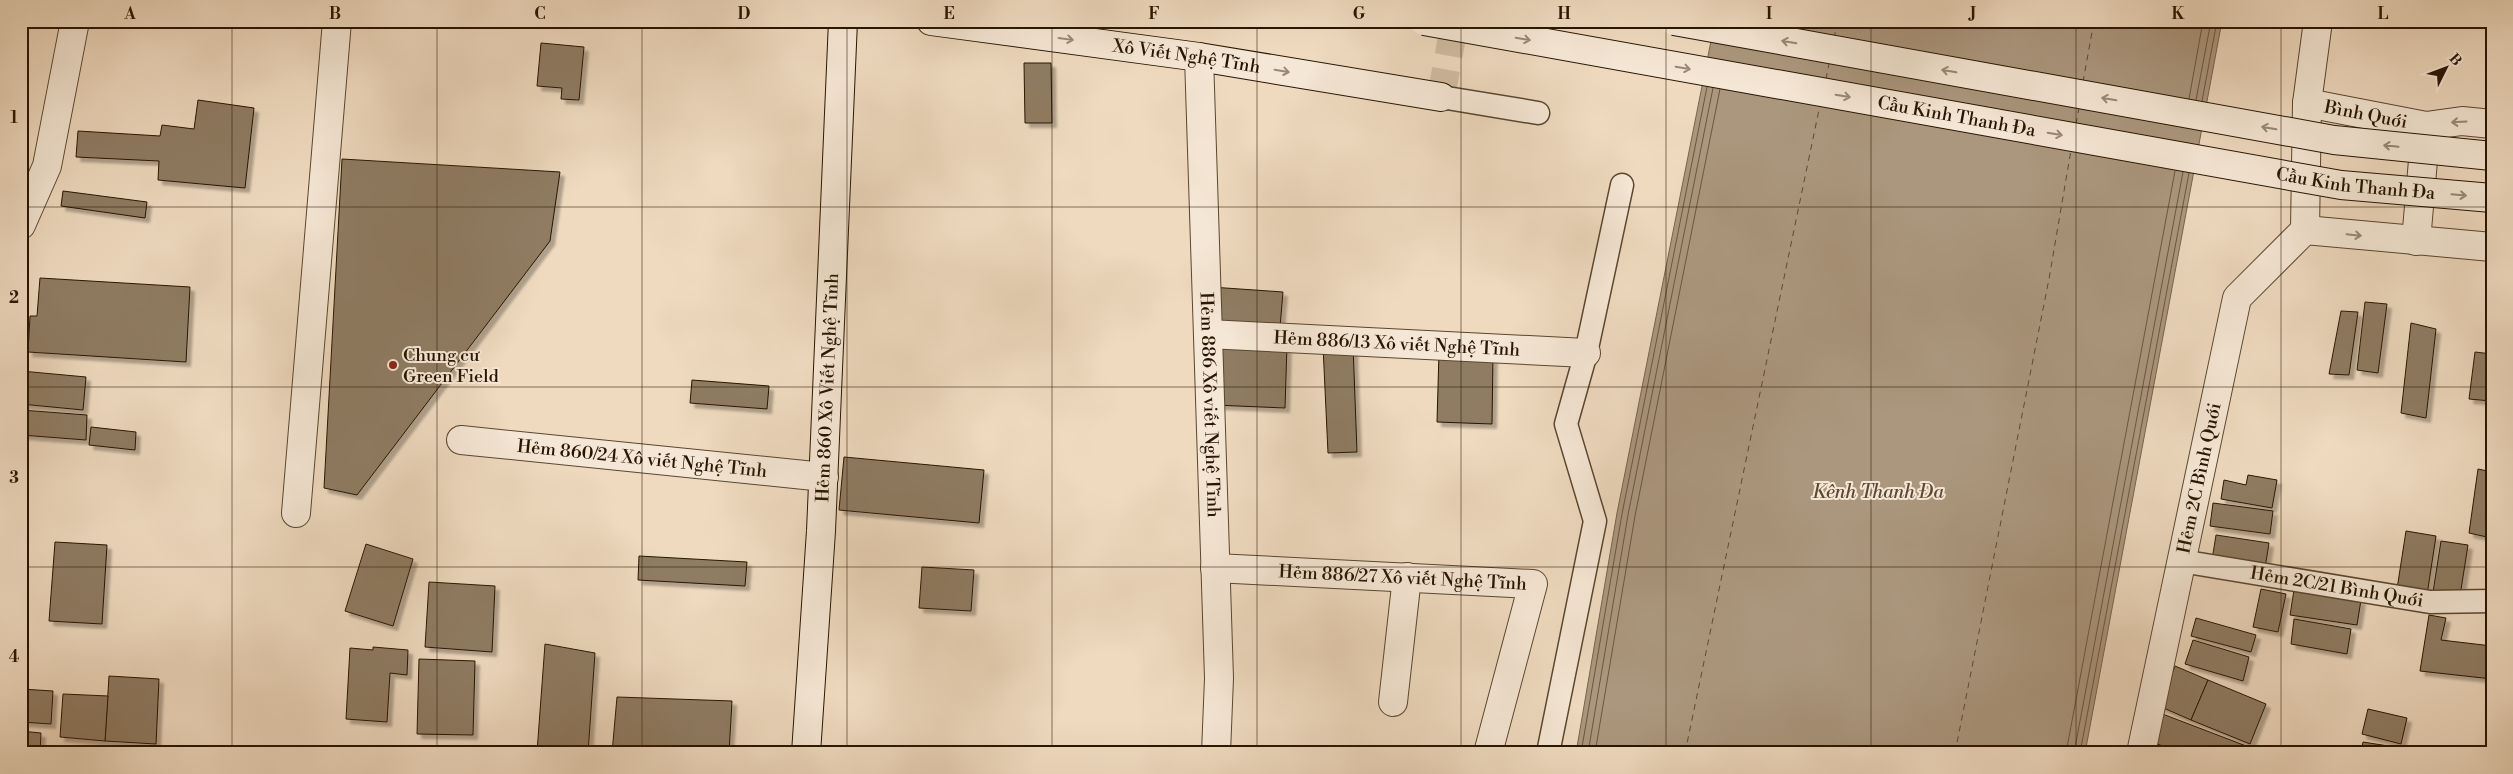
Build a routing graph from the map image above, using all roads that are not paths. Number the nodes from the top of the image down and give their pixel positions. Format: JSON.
{"nodes":[{"id":1,"x":75,"y":21,"type":"edge"},
{"id":2,"x":336,"y":21,"type":"edge"},
{"id":3,"x":843,"y":21,"type":"edge"},
{"id":4,"x":930,"y":21,"type":"edge"},
{"id":5,"x":1424,"y":21,"type":"edge"},
{"id":6,"x":1674,"y":21,"type":"edge"},
{"id":7,"x":2318,"y":21,"type":"edge"},
{"id":8,"x":1199,"y":57,"type":"junction"},
{"id":9,"x":1441,"y":97,"type":"joint"},
{"id":10,"x":2307,"y":103,"type":"junction"},
{"id":11,"x":1538,"y":113,"type":"dead end"},
{"id":12,"x":2492,"y":124,"type":"edge"},
{"id":13,"x":2426,"y":126,"type":"junction"},
{"id":14,"x":2492,"y":156,"type":"edge"},
{"id":15,"x":1622,"y":185,"type":"dead end"},
{"id":16,"x":2492,"y":198,"type":"edge"},
{"id":17,"x":21,"y":225,"type":"edge"},
{"id":18,"x":2306,"y":230,"type":"junction"},
{"id":19,"x":2416,"y":241,"type":"junction"},
{"id":20,"x":2492,"y":248,"type":"edge"},
{"id":21,"x":1208,"y":334,"type":"junction"},
{"id":22,"x":1586,"y":353,"type":"junction"},
{"id":23,"x":461,"y":440,"type":"dead end"},
{"id":24,"x":824,"y":477,"type":"junction"},
{"id":25,"x":296,"y":513,"type":"dead end"},
{"id":26,"x":2181,"y":561,"type":"junction"},
{"id":27,"x":1215,"y":568,"type":"junction"},
{"id":28,"x":1407,"y":577,"type":"junction"},
{"id":29,"x":2492,"y":601,"type":"edge"},
{"id":30,"x":1392,"y":702,"type":"dead end"},
{"id":31,"x":806,"y":753,"type":"edge"},
{"id":32,"x":1216,"y":753,"type":"edge"},
{"id":33,"x":1488,"y":753,"type":"edge"},
{"id":34,"x":1548,"y":753,"type":"edge"},
{"id":35,"x":2141,"y":753,"type":"edge"}],
"edges":[{"from":1,"to":17,"type":"street"},
{"from":2,"to":25,"type":"street"},
{"from":3,"to":24,"type":"street","name":"Hẻm 860 Xô Viết Nghệ Tĩnh"},
{"from":4,"to":8,"type":"street","name":"Xô Viết Nghệ Tĩnh","one_way":true},
{"from":5,"to":16,"type":"street","name":"Cầu Kinh Thanh Đa","one_way":true,"bridge":true},
{"from":14,"to":6,"type":"street","one_way":true,"bridge":true},
{"from":7,"to":10,"type":"street"},
{"from":8,"to":9,"type":"street","name":"Xô Viết Nghệ Tĩnh","one_way":true},
{"from":8,"to":21,"type":"street","name":"Hẻm 886 Xô viết Nghệ Tĩnh"},
{"from":9,"to":11,"type":"lane"},
{"from":10,"to":13,"type":"street","name":"Bình Quới"},
{"from":10,"to":18,"type":"street"},
{"from":12,"to":13,"type":"street","name":"Bình Quới","one_way":true},
{"from":13,"to":19,"type":"street","name":"Bình Quới"},
{"from":15,"to":22,"type":"lane"},
{"from":18,"to":19,"type":"street","one_way":true},
{"from":18,"to":26,"type":"street","name":"Hẻm 2C Bình Quới"},
{"from":19,"to":20,"type":"street"},
{"from":21,"to":22,"type":"street","name":"Hẻm 886/13 Xô viết Nghệ Tĩnh"},
{"from":21,"to":27,"type":"street","name":"Hẻm 886 Xô viết Nghệ Tĩnh"},
{"from":22,"to":34,"type":"lane"},
{"from":23,"to":24,"type":"street","name":"Hẻm 860/24 Xô viết Nghệ Tĩnh"},
{"from":24,"to":31,"type":"street","name":"Hẻm 860 Xô Viết Nghệ Tĩnh"},
{"from":26,"to":29,"type":"lane","name":"Hẻm 2C/21 Bình Quới"},
{"from":26,"to":35,"type":"street","name":"Hẻm 2C Bình Quới"},
{"from":27,"to":28,"type":"street","name":"Hẻm 886/27 Xô viết Nghệ Tĩnh"},
{"from":27,"to":32,"type":"street","name":"Hẻm 886 Xô viết Nghệ Tĩnh"},
{"from":28,"to":30,"type":"street"},
{"from":28,"to":33,"type":"street","name":"Hẻm 886/27 Xô viết Nghệ Tĩnh"}]}
